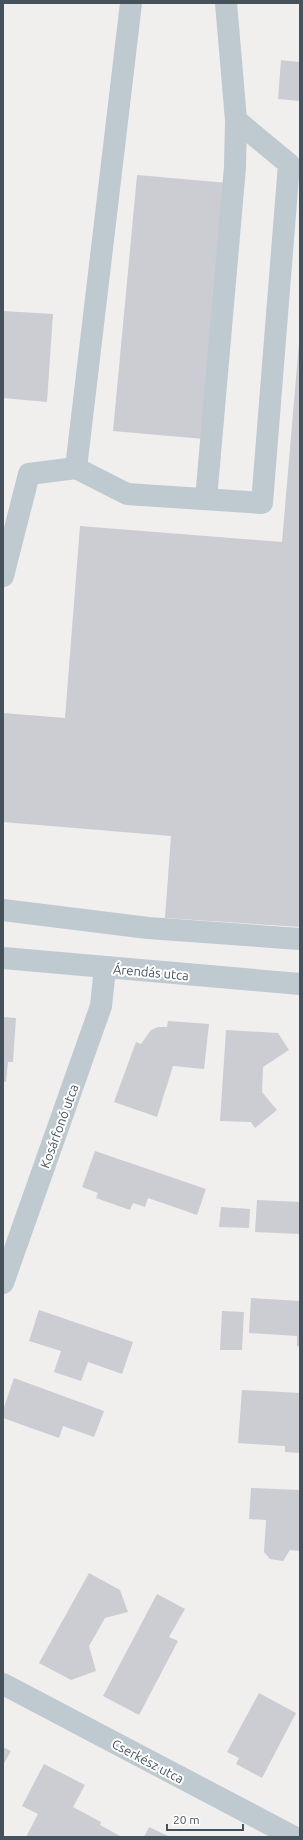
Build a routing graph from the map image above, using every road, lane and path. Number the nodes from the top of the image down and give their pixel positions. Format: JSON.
{"nodes":[{"id":1,"x":130,"y":3,"type":"edge"},
{"id":2,"x":226,"y":3,"type":"edge"},
{"id":3,"x":236,"y":120,"type":"junction"},
{"id":4,"x":76,"y":468,"type":"junction"},
{"id":5,"x":206,"y":500,"type":"junction"},
{"id":6,"x":3,"y":576,"type":"edge"},
{"id":7,"x":3,"y":910,"type":"edge"},
{"id":8,"x":300,"y":939,"type":"edge"},
{"id":9,"x":3,"y":958,"type":"edge"},
{"id":10,"x":105,"y":968,"type":"junction"},
{"id":11,"x":300,"y":984,"type":"edge"},
{"id":12,"x":3,"y":1282,"type":"edge"},
{"id":13,"x":3,"y":1684,"type":"edge"},
{"id":14,"x":294,"y":1837,"type":"edge"}],
"edges":[{"from":1,"to":4,"type":"street"},
{"from":2,"to":3,"type":"street"},
{"from":3,"to":5,"type":"street"},
{"from":3,"to":5,"type":"street"},
{"from":4,"to":5,"type":"street"},
{"from":4,"to":6,"type":"street"},
{"from":7,"to":8,"type":"street"},
{"from":9,"to":10,"type":"street","name":"Árendás utca"},
{"from":10,"to":11,"type":"street","name":"Árendás utca"},
{"from":10,"to":12,"type":"street","name":"Kosárfonó utca"},
{"from":13,"to":14,"type":"street","name":"Cserkész utca"}]}
